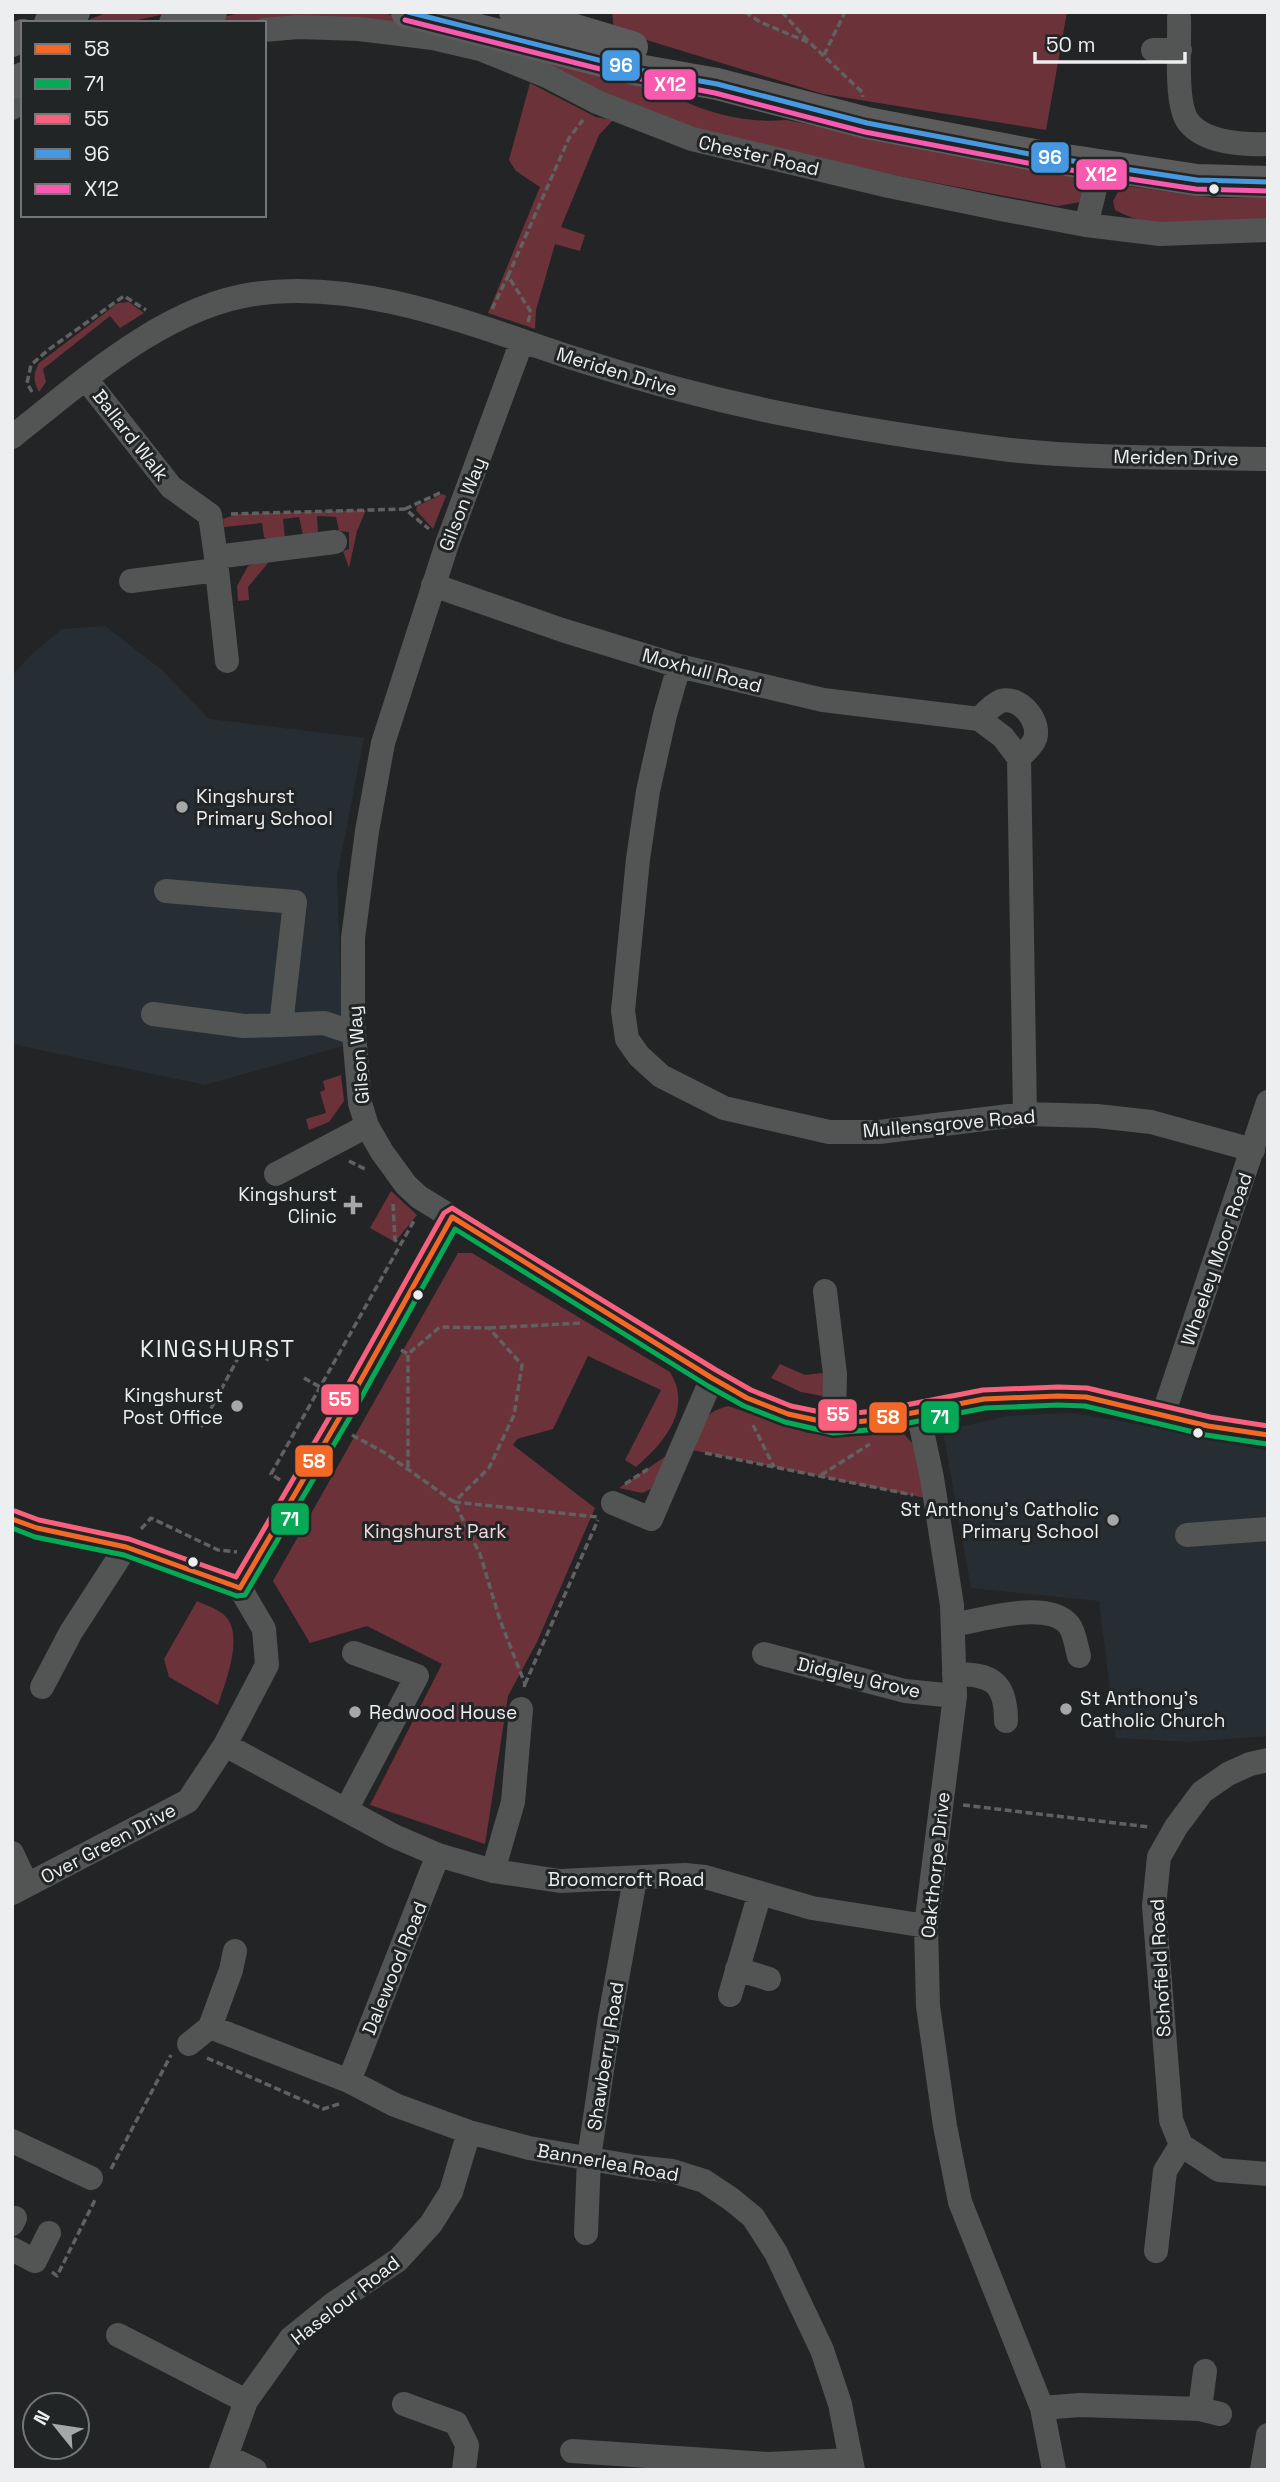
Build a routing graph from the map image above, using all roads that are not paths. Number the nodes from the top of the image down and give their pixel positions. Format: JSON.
{"nodes":[{"id":1,"x":74,"y":12,"type":"edge"},
{"id":2,"x":211,"y":12,"type":"edge"},
{"id":3,"x":407,"y":12,"type":"edge"},
{"id":4,"x":515,"y":12,"type":"edge"},
{"id":5,"x":1179,"y":18,"type":"dead end"},
{"id":6,"x":54,"y":21,"type":"edge"},
{"id":7,"x":182,"y":21,"type":"edge"},
{"id":8,"x":266,"y":30,"type":"edge"},
{"id":9,"x":1153,"y":50,"type":"dead end"},
{"id":10,"x":1180,"y":50,"type":"junction"},
{"id":11,"x":717,"y":84,"type":"junction"},
{"id":12,"x":1268,"y":144,"type":"edge"},
{"id":13,"x":1101,"y":165,"type":"junction"},
{"id":14,"x":1268,"y":182,"type":"edge"},
{"id":15,"x":1086,"y":225,"type":"junction"},
{"id":16,"x":1268,"y":230,"type":"edge"},
{"id":17,"x":522,"y":341,"type":"junction"},
{"id":18,"x":86,"y":379,"type":"junction"},
{"id":19,"x":12,"y":437,"type":"edge"},
{"id":20,"x":1268,"y":459,"type":"edge"},
{"id":21,"x":335,"y":542,"type":"dead end"},
{"id":22,"x":217,"y":564,"type":"junction"},
{"id":23,"x":131,"y":582,"type":"dead end"},
{"id":24,"x":433,"y":584,"type":"junction"},
{"id":25,"x":227,"y":661,"type":"dead end"},
{"id":26,"x":679,"y":666,"type":"junction"},
{"id":27,"x":979,"y":719,"type":"junction"},
{"id":28,"x":1019,"y":758,"type":"junction"},
{"id":29,"x":166,"y":891,"type":"dead end"},
{"id":30,"x":153,"y":1014,"type":"dead end"},
{"id":31,"x":281,"y":1024,"type":"junction"},
{"id":32,"x":354,"y":1033,"type":"junction"},
{"id":33,"x":1268,"y":1102,"type":"edge"},
{"id":34,"x":1025,"y":1114,"type":"junction"},
{"id":35,"x":367,"y":1126,"type":"junction"},
{"id":36,"x":1253,"y":1150,"type":"junction"},
{"id":37,"x":276,"y":1174,"type":"dead end"},
{"id":38,"x":452,"y":1217,"type":"junction"},
{"id":39,"x":825,"y":1292,"type":"dead end"},
{"id":40,"x":712,"y":1378,"type":"junction"},
{"id":41,"x":918,"y":1412,"type":"junction"},
{"id":42,"x":1163,"y":1415,"type":"junction"},
{"id":43,"x":834,"y":1424,"type":"junction"},
{"id":44,"x":1268,"y":1435,"type":"edge"},
{"id":45,"x":616,"y":1496,"type":"road end"},
{"id":46,"x":12,"y":1519,"type":"edge"},
{"id":47,"x":1268,"y":1529,"type":"edge"},
{"id":48,"x":1187,"y":1535,"type":"dead end"},
{"id":49,"x":126,"y":1547,"type":"junction"},
{"id":50,"x":240,"y":1588,"type":"junction"},
{"id":51,"x":953,"y":1625,"type":"junction"},
{"id":52,"x":354,"y":1653,"type":"dead end"},
{"id":53,"x":764,"y":1654,"type":"dead end"},
{"id":54,"x":1079,"y":1656,"type":"dead end"},
{"id":55,"x":955,"y":1685,"type":"junction"},
{"id":56,"x":42,"y":1687,"type":"dead end"},
{"id":57,"x":521,"y":1709,"type":"road end"},
{"id":58,"x":1006,"y":1721,"type":"dead end"},
{"id":59,"x":225,"y":1745,"type":"junction"},
{"id":60,"x":1268,"y":1760,"type":"edge"},
{"id":61,"x":345,"y":1810,"type":"junction"},
{"id":62,"x":12,"y":1853,"type":"edge"},
{"id":63,"x":438,"y":1855,"type":"junction"},
{"id":64,"x":493,"y":1871,"type":"junction"},
{"id":65,"x":635,"y":1879,"type":"junction"},
{"id":66,"x":20,"y":1889,"type":"edge"},
{"id":67,"x":760,"y":1893,"type":"junction"},
{"id":68,"x":926,"y":1926,"type":"junction"},
{"id":69,"x":227,"y":1961,"type":"dead end"},
{"id":70,"x":737,"y":1969,"type":"junction"},
{"id":71,"x":769,"y":1979,"type":"dead end"},
{"id":72,"x":730,"y":1995,"type":"dead end"},
{"id":73,"x":210,"y":2027,"type":"junction"},
{"id":74,"x":188,"y":2048,"type":"road end"},
{"id":75,"x":355,"y":2084,"type":"junction"},
{"id":76,"x":469,"y":2132,"type":"junction"},
{"id":77,"x":12,"y":2141,"type":"edge"},
{"id":78,"x":1181,"y":2145,"type":"junction"},
{"id":79,"x":589,"y":2158,"type":"junction"},
{"id":80,"x":1268,"y":2174,"type":"edge"},
{"id":81,"x":100,"y":2181,"type":"road end"},
{"id":82,"x":49,"y":2233,"type":"dead end"},
{"id":83,"x":586,"y":2233,"type":"dead end"},
{"id":84,"x":12,"y":2249,"type":"edge"},
{"id":85,"x":1156,"y":2251,"type":"dead end"},
{"id":86,"x":118,"y":2335,"type":"dead end"},
{"id":87,"x":1205,"y":2371,"type":"dead end"},
{"id":88,"x":246,"y":2401,"type":"junction"},
{"id":89,"x":404,"y":2404,"type":"dead end"},
{"id":90,"x":1042,"y":2408,"type":"junction"},
{"id":91,"x":1268,"y":2435,"type":"edge"},
{"id":92,"x":572,"y":2451,"type":"dead end"},
{"id":93,"x":225,"y":2463,"type":"edge"},
{"id":94,"x":851,"y":2465,"type":"edge"},
{"id":95,"x":255,"y":2470,"type":"edge"},
{"id":96,"x":464,"y":2470,"type":"edge"},
{"id":97,"x":1054,"y":2470,"type":"edge"},
{"id":98,"x":1262,"y":2470,"type":"edge"}],
"edges":[{"from":1,"to":6,"type":"main road"},
{"from":2,"to":7,"type":"main road"},
{"from":3,"to":11,"type":"main road"},
{"from":4,"to":11,"type":"main road"},
{"from":5,"to":10,"type":"street"},
{"from":8,"to":15,"type":"street","name":"Chester Road"},
{"from":9,"to":10,"type":"street"},
{"from":10,"to":12,"type":"street"},
{"from":11,"to":13,"type":"main road"},
{"from":13,"to":14,"type":"main road"},
{"from":13,"to":15,"type":"street"},
{"from":15,"to":16,"type":"street","name":"Chester Road"},
{"from":17,"to":18,"type":"street","name":"Meriden Drive"},
{"from":17,"to":20,"type":"street","name":"Meriden Drive"},
{"from":17,"to":24,"type":"street","name":"Gilson Way"},
{"from":18,"to":19,"type":"street","name":"Meriden Drive"},
{"from":18,"to":22,"type":"street","name":"Ballard Walk"},
{"from":21,"to":22,"type":"street"},
{"from":22,"to":23,"type":"street"},
{"from":22,"to":25,"type":"street","name":"Ballard Walk"},
{"from":24,"to":26,"type":"street","name":"Moxhull Road"},
{"from":24,"to":32,"type":"street","name":"Gilson Way"},
{"from":26,"to":27,"type":"street","name":"Moxhull Road"},
{"from":26,"to":34,"type":"street","name":"Mullensgrove Road"},
{"from":27,"to":28,"type":"street"},
{"from":27,"to":28,"type":"street"},
{"from":28,"to":34,"type":"street"},
{"from":29,"to":31,"type":"street"},
{"from":30,"to":31,"type":"street"},
{"from":31,"to":32,"type":"street"},
{"from":32,"to":35,"type":"street","name":"Gilson Way"},
{"from":33,"to":36,"type":"street","name":"Wheeley Moor Road"},
{"from":34,"to":36,"type":"street","name":"Mullensgrove Road"},
{"from":35,"to":37,"type":"street"},
{"from":35,"to":38,"type":"street","name":"Gilson Way"},
{"from":36,"to":42,"type":"street","name":"Wheeley Moor Road"},
{"from":38,"to":40,"type":"street","name":"Gilson Way"},
{"from":38,"to":50,"type":"street"},
{"from":39,"to":43,"type":"street"},
{"from":40,"to":43,"type":"street","name":"Gilson Way"},
{"from":40,"to":45,"type":"street"},
{"from":41,"to":42,"type":"street","name":"Gilson Way"},
{"from":41,"to":43,"type":"street","name":"Gilson Way"},
{"from":41,"to":51,"type":"street","name":"Oakthorpe Drive"},
{"from":42,"to":44,"type":"street","name":"Gilson Way"},
{"from":46,"to":49,"type":"street"},
{"from":47,"to":48,"type":"street"},
{"from":49,"to":50,"type":"street"},
{"from":49,"to":56,"type":"street"},
{"from":50,"to":59,"type":"street","name":"Over Green Drive"},
{"from":51,"to":54,"type":"street"},
{"from":51,"to":55,"type":"street","name":"Oakthorpe Drive"},
{"from":52,"to":61,"type":"street"},
{"from":53,"to":55,"type":"street","name":"Didgley Grove"},
{"from":55,"to":58,"type":"street","name":"Didgley Grove"},
{"from":55,"to":68,"type":"street","name":"Oakthorpe Drive"},
{"from":57,"to":64,"type":"street"},
{"from":59,"to":61,"type":"street","name":"Broomcroft Road"},
{"from":59,"to":66,"type":"street","name":"Over Green Drive"},
{"from":60,"to":78,"type":"street","name":"Schofield Road"},
{"from":61,"to":63,"type":"street","name":"Broomcroft Road"},
{"from":62,"to":66,"type":"street"},
{"from":63,"to":64,"type":"street","name":"Broomcroft Road"},
{"from":63,"to":75,"type":"street","name":"Dalewood Road"},
{"from":64,"to":65,"type":"street","name":"Broomcroft Road"},
{"from":65,"to":67,"type":"street","name":"Broomcroft Road"},
{"from":65,"to":79,"type":"street","name":"Shawberry Road"},
{"from":67,"to":68,"type":"street","name":"Broomcroft Road"},
{"from":67,"to":70,"type":"street"},
{"from":68,"to":90,"type":"street","name":"Oakthorpe Drive"},
{"from":69,"to":73,"type":"street"},
{"from":70,"to":71,"type":"street"},
{"from":70,"to":72,"type":"street"},
{"from":73,"to":74,"type":"street"},
{"from":73,"to":75,"type":"street","name":"Bannerlea Road"},
{"from":75,"to":76,"type":"street","name":"Bannerlea Road"},
{"from":76,"to":79,"type":"street","name":"Bannerlea Road"},
{"from":76,"to":88,"type":"street","name":"Haselour Road"},
{"from":77,"to":81,"type":"street"},
{"from":78,"to":80,"type":"street"},
{"from":78,"to":85,"type":"street"},
{"from":79,"to":83,"type":"street","name":"Shawberry Road"},
{"from":79,"to":94,"type":"street","name":"Bannerlea Road"},
{"from":82,"to":84,"type":"street"},
{"from":86,"to":88,"type":"street"},
{"from":87,"to":90,"type":"street"},
{"from":88,"to":93,"type":"street","name":"Haselour Road"},
{"from":89,"to":96,"type":"street"},
{"from":90,"to":97,"type":"street","name":"Oakthorpe Drive"},
{"from":91,"to":98,"type":"street"},
{"from":92,"to":94,"type":"street"},
{"from":93,"to":95,"type":"street"}]}
